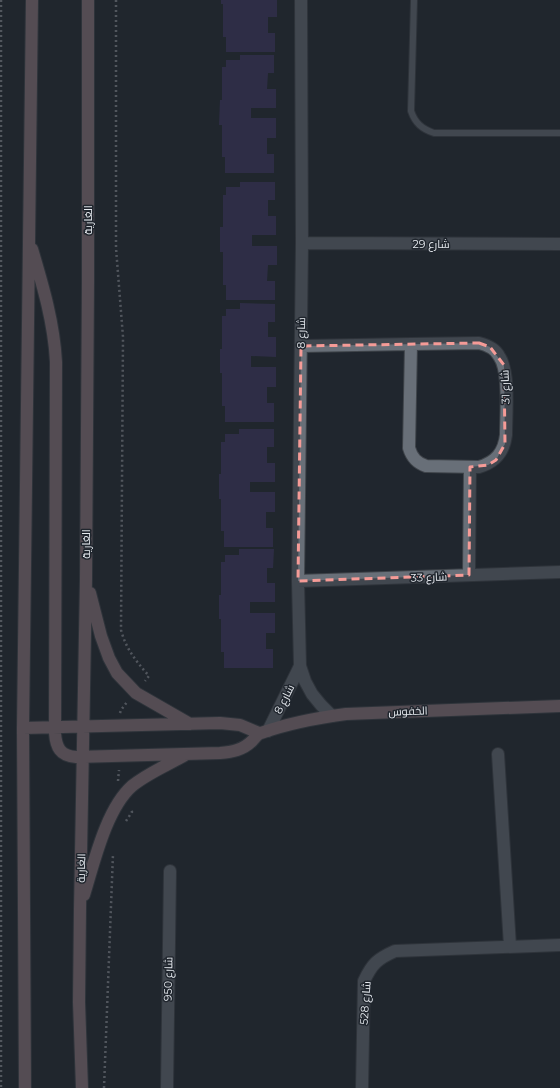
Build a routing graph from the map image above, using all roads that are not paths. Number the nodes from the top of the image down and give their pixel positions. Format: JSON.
{"nodes":[{"id":1,"x":32,"y":0,"type":"edge"},
{"id":2,"x":88,"y":0,"type":"edge"},
{"id":3,"x":301,"y":0,"type":"edge"},
{"id":4,"x":414,"y":0,"type":"edge"},
{"id":5,"x":560,"y":133,"type":"edge"},
{"id":6,"x":28,"y":235,"type":"junction"},
{"id":7,"x":302,"y":244,"type":"junction"},
{"id":8,"x":560,"y":244,"type":"edge"},
{"id":9,"x":411,"y":344,"type":"junction"},
{"id":10,"x":301,"y":346,"type":"junction"},
{"id":11,"x":470,"y":467,"type":"junction"},
{"id":12,"x":560,"y":572,"type":"edge"},
{"id":13,"x":469,"y":575,"type":"junction"},
{"id":14,"x":86,"y":579,"type":"junction"},
{"id":15,"x":298,"y":581,"type":"junction"},
{"id":16,"x":300,"y":666,"type":"junction"},
{"id":17,"x":560,"y":706,"type":"edge"},
{"id":18,"x":332,"y":716,"type":"junction"},
{"id":19,"x":190,"y":724,"type":"junction"},
{"id":20,"x":23,"y":728,"type":"junction"},
{"id":21,"x":55,"y":728,"type":"junction"},
{"id":22,"x":82,"y":728,"type":"junction"},
{"id":23,"x":263,"y":732,"type":"junction"},
{"id":24,"x":187,"y":754,"type":"junction"},
{"id":25,"x":498,"y":754,"type":"dead end"},
{"id":26,"x":83,"y":756,"type":"junction"},
{"id":27,"x":170,"y":871,"type":"dead end"},
{"id":28,"x":80,"y":909,"type":"junction"},
{"id":29,"x":560,"y":945,"type":"edge"},
{"id":30,"x":510,"y":946,"type":"junction"},
{"id":31,"x":25,"y":1088,"type":"edge"},
{"id":32,"x":82,"y":1088,"type":"edge"},
{"id":33,"x":167,"y":1088,"type":"edge"},
{"id":34,"x":362,"y":1088,"type":"edge"}],
"edges":[{"from":1,"to":6,"type":"main road"},
{"from":2,"to":14,"type":"main road","name":"الغارية"},
{"from":3,"to":7,"type":"street","name":"شارع 8"},
{"from":4,"to":5,"type":"lane"},
{"from":6,"to":20,"type":"main road"},
{"from":6,"to":21,"type":"main road"},
{"from":7,"to":8,"type":"street","name":"شارع 29"},
{"from":7,"to":10,"type":"street","name":"شارع 8"},
{"from":9,"to":10,"type":"street","name":"شارع 31"},
{"from":9,"to":11,"type":"street","name":"شارع 31"},
{"from":9,"to":11,"type":"street","name":"شارع 31"},
{"from":10,"to":15,"type":"street","name":"شارع 8"},
{"from":11,"to":13,"type":"street"},
{"from":12,"to":13,"type":"street","name":"شارع 33"},
{"from":13,"to":15,"type":"street","name":"شارع 33"},
{"from":14,"to":19,"type":"main road"},
{"from":14,"to":22,"type":"main road","name":"الغارية"},
{"from":15,"to":16,"type":"street","name":"شارع 8"},
{"from":16,"to":18,"type":"street","name":"شارع 8"},
{"from":16,"to":23,"type":"street","name":"شارع 8"},
{"from":17,"to":18,"type":"main road","name":"الخفوس"},
{"from":18,"to":23,"type":"main road","name":"الخفوس"},
{"from":19,"to":22,"type":"main road"},
{"from":19,"to":23,"type":"main road"},
{"from":20,"to":21,"type":"main road"},
{"from":20,"to":31,"type":"main road"},
{"from":21,"to":22,"type":"main road"},
{"from":21,"to":26,"type":"main road","name":"الخفوس"},
{"from":22,"to":26,"type":"main road","name":"الغارية"},
{"from":23,"to":24,"type":"main road","name":"الخفوس"},
{"from":24,"to":26,"type":"main road","name":"الخفوس"},
{"from":24,"to":28,"type":"main road"},
{"from":25,"to":30,"type":"street"},
{"from":26,"to":28,"type":"main road","name":"الغارية"},
{"from":27,"to":33,"type":"street","name":"شارع 950"},
{"from":28,"to":32,"type":"main road","name":"الغارية"},
{"from":29,"to":30,"type":"street","name":"شارع 528"},
{"from":30,"to":34,"type":"street","name":"شارع 528"}]}
